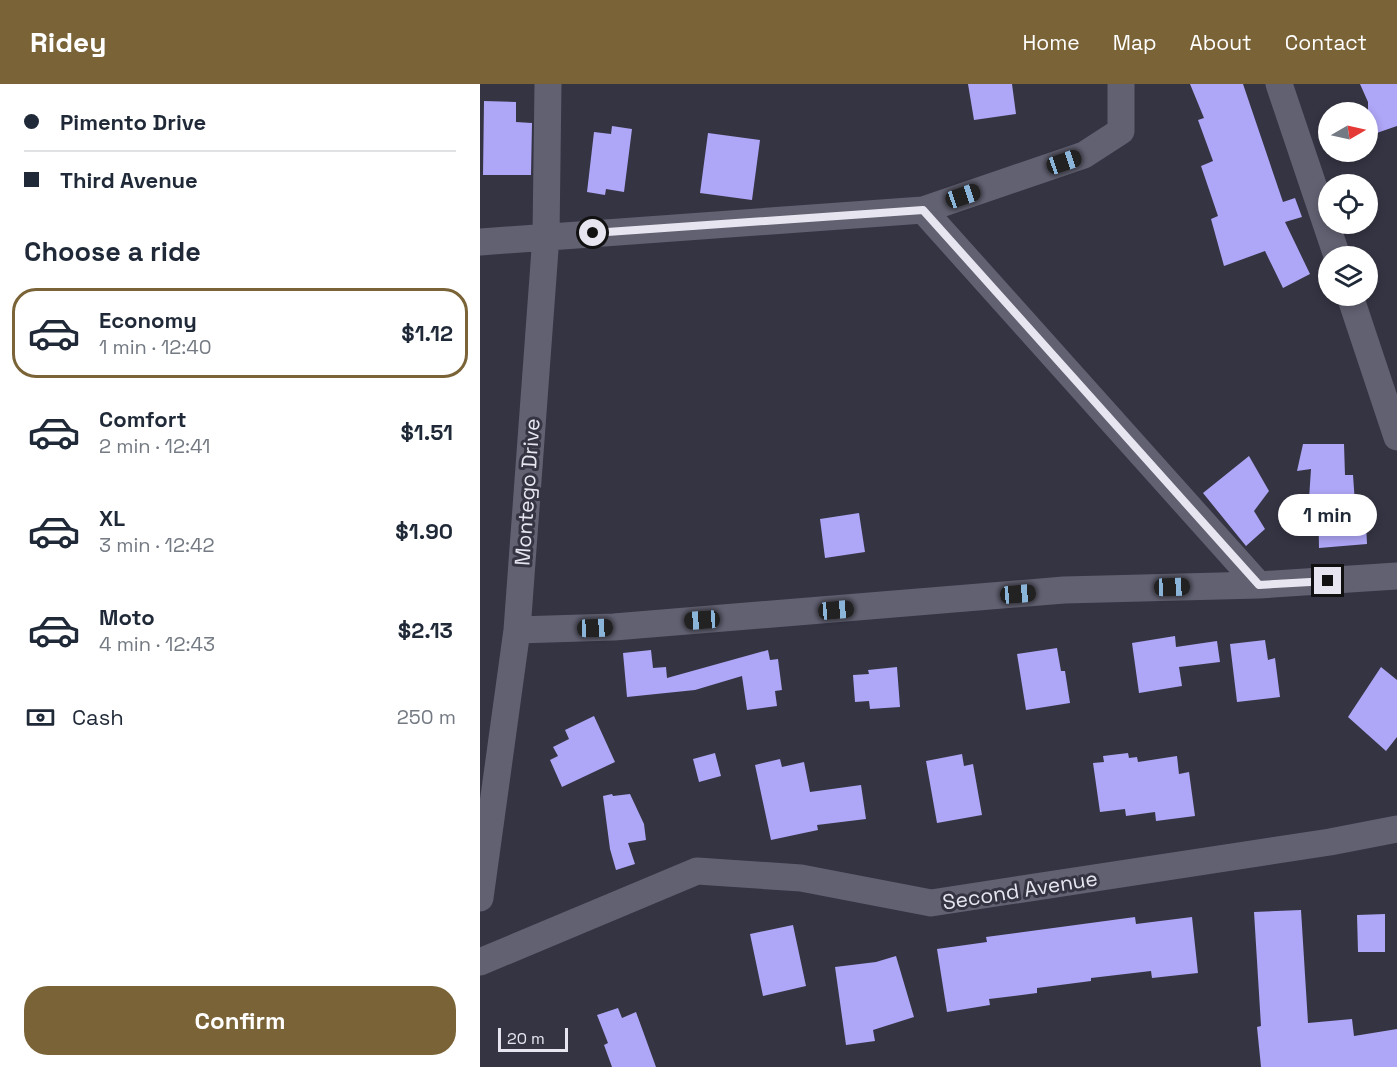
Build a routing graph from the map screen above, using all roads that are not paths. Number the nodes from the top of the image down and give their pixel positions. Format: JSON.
{"nodes":[{"id":1,"x":548,"y":84,"type":"edge"},
{"id":2,"x":1121,"y":84,"type":"edge"},
{"id":3,"x":1279,"y":84,"type":"edge"},
{"id":4,"x":923,"y":210,"type":"junction"},
{"id":5,"x":546,"y":236,"type":"junction"},
{"id":6,"x":480,"y":242,"type":"edge"},
{"id":7,"x":1334,"y":246,"type":"edge"},
{"id":8,"x":1353,"y":306,"type":"edge"},
{"id":9,"x":1397,"y":437,"type":"edge"},
{"id":10,"x":1397,"y":576,"type":"edge"},
{"id":11,"x":1259,"y":585,"type":"junction"},
{"id":12,"x":518,"y":630,"type":"junction"},
{"id":13,"x":492,"y":719,"type":"edge"},
{"id":14,"x":1397,"y":829,"type":"edge"},
{"id":15,"x":480,"y":898,"type":"edge"},
{"id":16,"x":480,"y":962,"type":"edge"}],
"edges":[{"from":1,"to":5,"type":"street","name":"Montego Drive"},
{"from":2,"to":4,"type":"street"},
{"from":3,"to":7,"type":"street"},
{"from":4,"to":5,"type":"street"},
{"from":4,"to":11,"type":"street"},
{"from":5,"to":6,"type":"street"},
{"from":5,"to":12,"type":"street","name":"Montego Drive"},
{"from":8,"to":9,"type":"street"},
{"from":10,"to":11,"type":"street"},
{"from":11,"to":12,"type":"street"},
{"from":12,"to":13,"type":"street","name":"Montego Drive"},
{"from":13,"to":15,"type":"street","name":"Montego Drive"},
{"from":14,"to":16,"type":"street","name":"Second Avenue"}]}
